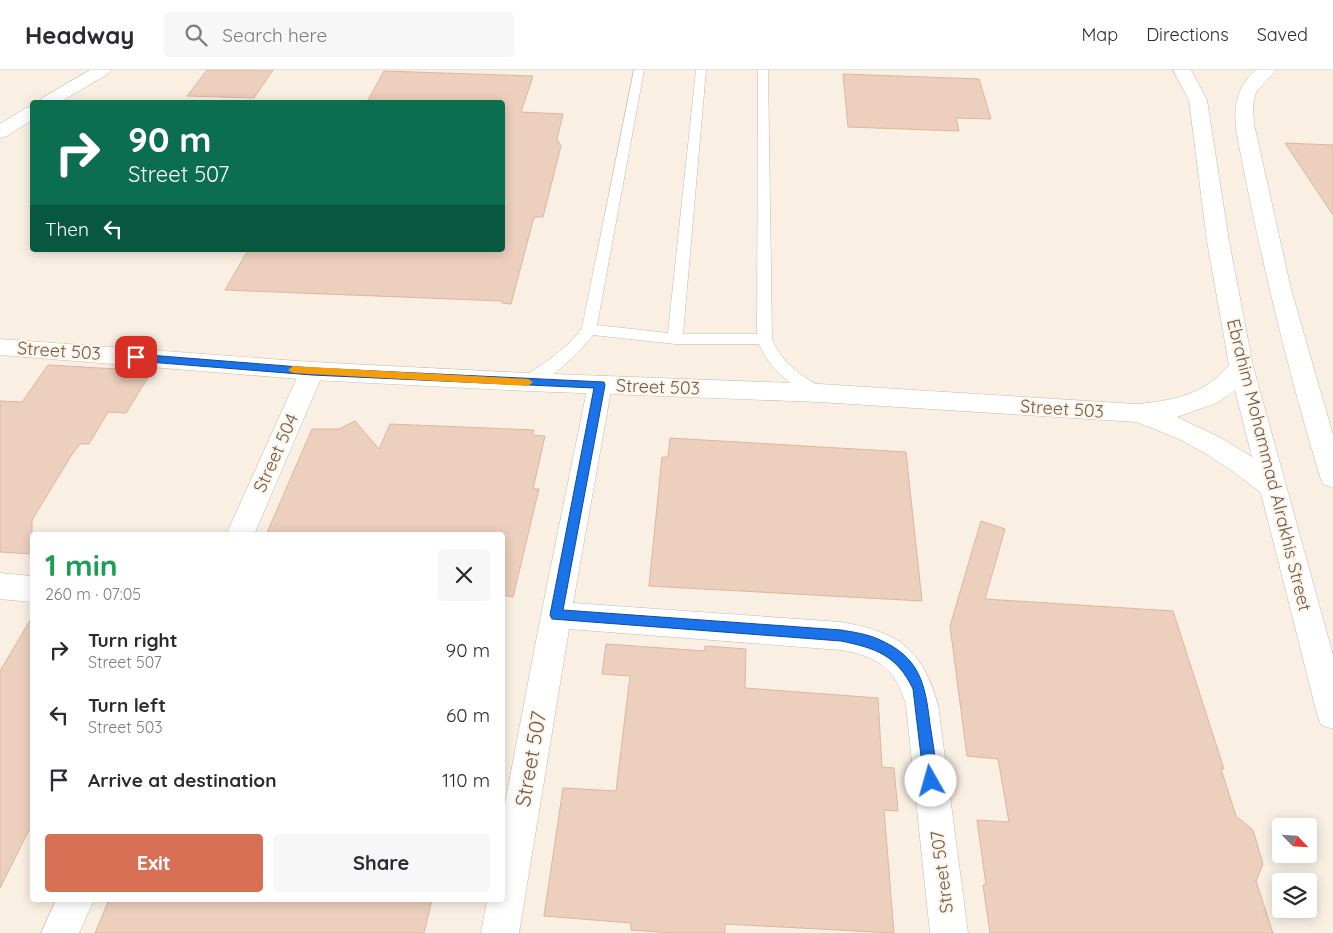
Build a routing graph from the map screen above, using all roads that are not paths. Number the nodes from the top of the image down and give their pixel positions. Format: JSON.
{"nodes":[{"id":1,"x":102,"y":70,"type":"edge"},
{"id":2,"x":639,"y":70,"type":"edge"},
{"id":3,"x":701,"y":70,"type":"edge"},
{"id":4,"x":764,"y":70,"type":"edge"},
{"id":5,"x":1182,"y":70,"type":"edge"},
{"id":6,"x":1267,"y":70,"type":"edge"},
{"id":7,"x":51,"y":100,"type":"edge"},
{"id":8,"x":30,"y":113,"type":"edge"},
{"id":9,"x":0,"y":132,"type":"edge"},
{"id":10,"x":589,"y":329,"type":"junction"},
{"id":11,"x":675,"y":338,"type":"junction"},
{"id":12,"x":764,"y":338,"type":"junction"},
{"id":13,"x":0,"y":347,"type":"edge"},
{"id":14,"x":1241,"y":366,"type":"junction"},
{"id":15,"x":312,"y":371,"type":"junction"},
{"id":16,"x":528,"y":382,"type":"junction"},
{"id":17,"x":600,"y":385,"type":"junction"},
{"id":18,"x":819,"y":393,"type":"junction"},
{"id":19,"x":1136,"y":414,"type":"junction"},
{"id":20,"x":1333,"y":476,"type":"edge"},
{"id":21,"x":1272,"y":487,"type":"junction"},
{"id":22,"x":241,"y":532,"type":"edge"},
{"id":23,"x":0,"y":586,"type":"edge"},
{"id":24,"x":30,"y":589,"type":"edge"},
{"id":25,"x":556,"y":615,"type":"junction"},
{"id":26,"x":1333,"y":714,"type":"edge"},
{"id":27,"x":74,"y":902,"type":"edge"},
{"id":28,"x":60,"y":933,"type":"edge"},
{"id":29,"x":500,"y":933,"type":"edge"},
{"id":30,"x":949,"y":933,"type":"edge"}],
"edges":[{"from":1,"to":7,"type":"street"},
{"from":2,"to":10,"type":"lane"},
{"from":3,"to":11,"type":"lane"},
{"from":4,"to":12,"type":"lane"},
{"from":5,"to":14,"type":"street","name":"Ebrahim Mohammad Alrakhis Street"},
{"from":6,"to":20,"type":"street"},
{"from":8,"to":9,"type":"street"},
{"from":10,"to":11,"type":"lane"},
{"from":10,"to":16,"type":"lane"},
{"from":11,"to":12,"type":"lane"},
{"from":12,"to":18,"type":"lane"},
{"from":13,"to":15,"type":"street","name":"Street 503"},
{"from":14,"to":19,"type":"street","name":"Street 503"},
{"from":14,"to":21,"type":"street","name":"Ebrahim Mohammad Alrakhis Street"},
{"from":15,"to":16,"type":"street","name":"Street 503"},
{"from":15,"to":22,"type":"street","name":"Street 504"},
{"from":16,"to":17,"type":"street","name":"Street 503"},
{"from":17,"to":18,"type":"street","name":"Street 503"},
{"from":17,"to":25,"type":"street","name":"Street 507"},
{"from":18,"to":19,"type":"street","name":"Street 503"},
{"from":19,"to":21,"type":"street","name":"Street 503"},
{"from":21,"to":26,"type":"street","name":"Ebrahim Mohammad Alrakhis Street"},
{"from":23,"to":24,"type":"street"},
{"from":25,"to":29,"type":"street","name":"Street 507"},
{"from":25,"to":30,"type":"street","name":"Street 507"},
{"from":27,"to":28,"type":"street"}]}
